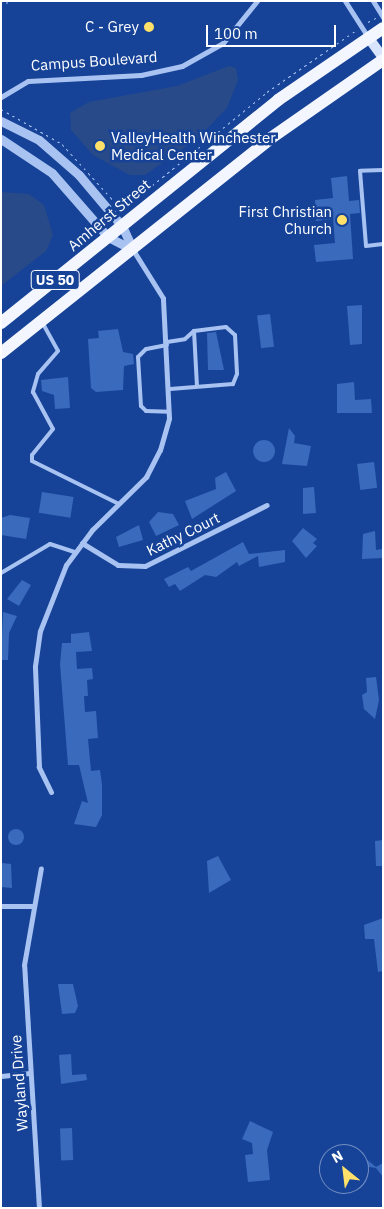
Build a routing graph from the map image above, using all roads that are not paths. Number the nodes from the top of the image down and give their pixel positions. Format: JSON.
{"nodes":[{"id":1,"x":258,"y":1,"type":"edge"},
{"id":2,"x":345,"y":1,"type":"edge"},
{"id":3,"x":373,"y":1,"type":"edge"},
{"id":4,"x":383,"y":17,"type":"edge"},
{"id":5,"x":383,"y":28,"type":"edge"},
{"id":6,"x":368,"y":37,"type":"junction"},
{"id":7,"x":383,"y":59,"type":"edge"},
{"id":8,"x":1,"y":97,"type":"edge"},
{"id":9,"x":1,"y":121,"type":"edge"},
{"id":10,"x":1,"y":139,"type":"edge"},
{"id":11,"x":383,"y":170,"type":"edge"},
{"id":12,"x":122,"y":226,"type":"junction"},
{"id":13,"x":108,"y":237,"type":"junction"},
{"id":14,"x":383,"y":244,"type":"edge"},
{"id":15,"x":133,"y":250,"type":"junction"},
{"id":16,"x":42,"y":322,"type":"junction"},
{"id":17,"x":1,"y":323,"type":"edge"},
{"id":18,"x":194,"y":331,"type":"junction"},
{"id":19,"x":167,"y":344,"type":"junction"},
{"id":20,"x":1,"y":353,"type":"edge"},
{"id":21,"x":197,"y":386,"type":"junction"},
{"id":22,"x":170,"y":389,"type":"junction"},
{"id":23,"x":169,"y":412,"type":"junction"},
{"id":24,"x":267,"y":504,"type":"dead end"},
{"id":25,"x":119,"y":505,"type":"junction"},
{"id":26,"x":82,"y":543,"type":"junction"},
{"id":27,"x":74,"y":552,"type":"junction"},
{"id":28,"x":1,"y":573,"type":"edge"},
{"id":29,"x":51,"y":792,"type":"dead end"},
{"id":30,"x":41,"y":868,"type":"dead end"},
{"id":31,"x":1,"y":906,"type":"edge"},
{"id":32,"x":32,"y":906,"type":"junction"},
{"id":33,"x":30,"y":1073,"type":"junction"},
{"id":34,"x":1,"y":1076,"type":"edge"},
{"id":35,"x":39,"y":1208,"type":"edge"}],
"edges":[{"from":1,"to":8,"type":"street","name":"Campus Boulevard"},
{"from":2,"to":6,"type":"street"},
{"from":3,"to":4,"type":"street"},
{"from":5,"to":6,"type":"main road","name":"Amherst Street","number":"US 50"},
{"from":6,"to":7,"type":"main road"},
{"from":6,"to":12,"type":"main road","name":"Amherst Street","number":"US 50"},
{"from":7,"to":15,"type":"main road","number":"US 50"},
{"from":9,"to":12,"type":"street"},
{"from":10,"to":13,"type":"street"},
{"from":11,"to":14,"type":"lane"},
{"from":12,"to":13,"type":"main road","name":"Amherst Street","number":"US 50"},
{"from":12,"to":15,"type":"street"},
{"from":13,"to":15,"type":"street"},
{"from":13,"to":17,"type":"main road","name":"Amherst Street","number":"US 50"},
{"from":15,"to":16,"type":"main road","number":"US 50"},
{"from":15,"to":19,"type":"street"},
{"from":16,"to":20,"type":"main road","number":"US 50"},
{"from":16,"to":25,"type":"lane"},
{"from":18,"to":19,"type":"lane"},
{"from":18,"to":21,"type":"lane"},
{"from":18,"to":21,"type":"lane"},
{"from":19,"to":22,"type":"street"},
{"from":19,"to":23,"type":"lane"},
{"from":21,"to":22,"type":"lane"},
{"from":22,"to":23,"type":"street"},
{"from":23,"to":25,"type":"street"},
{"from":24,"to":26,"type":"street","name":"Kathy Court"},
{"from":25,"to":26,"type":"street"},
{"from":26,"to":27,"type":"street"},
{"from":27,"to":28,"type":"lane"},
{"from":27,"to":29,"type":"street"},
{"from":30,"to":32,"type":"street","name":"Wayland Drive"},
{"from":31,"to":32,"type":"street"},
{"from":32,"to":33,"type":"street","name":"Wayland Drive"},
{"from":33,"to":34,"type":"street"},
{"from":33,"to":35,"type":"street","name":"Wayland Drive"}]}
